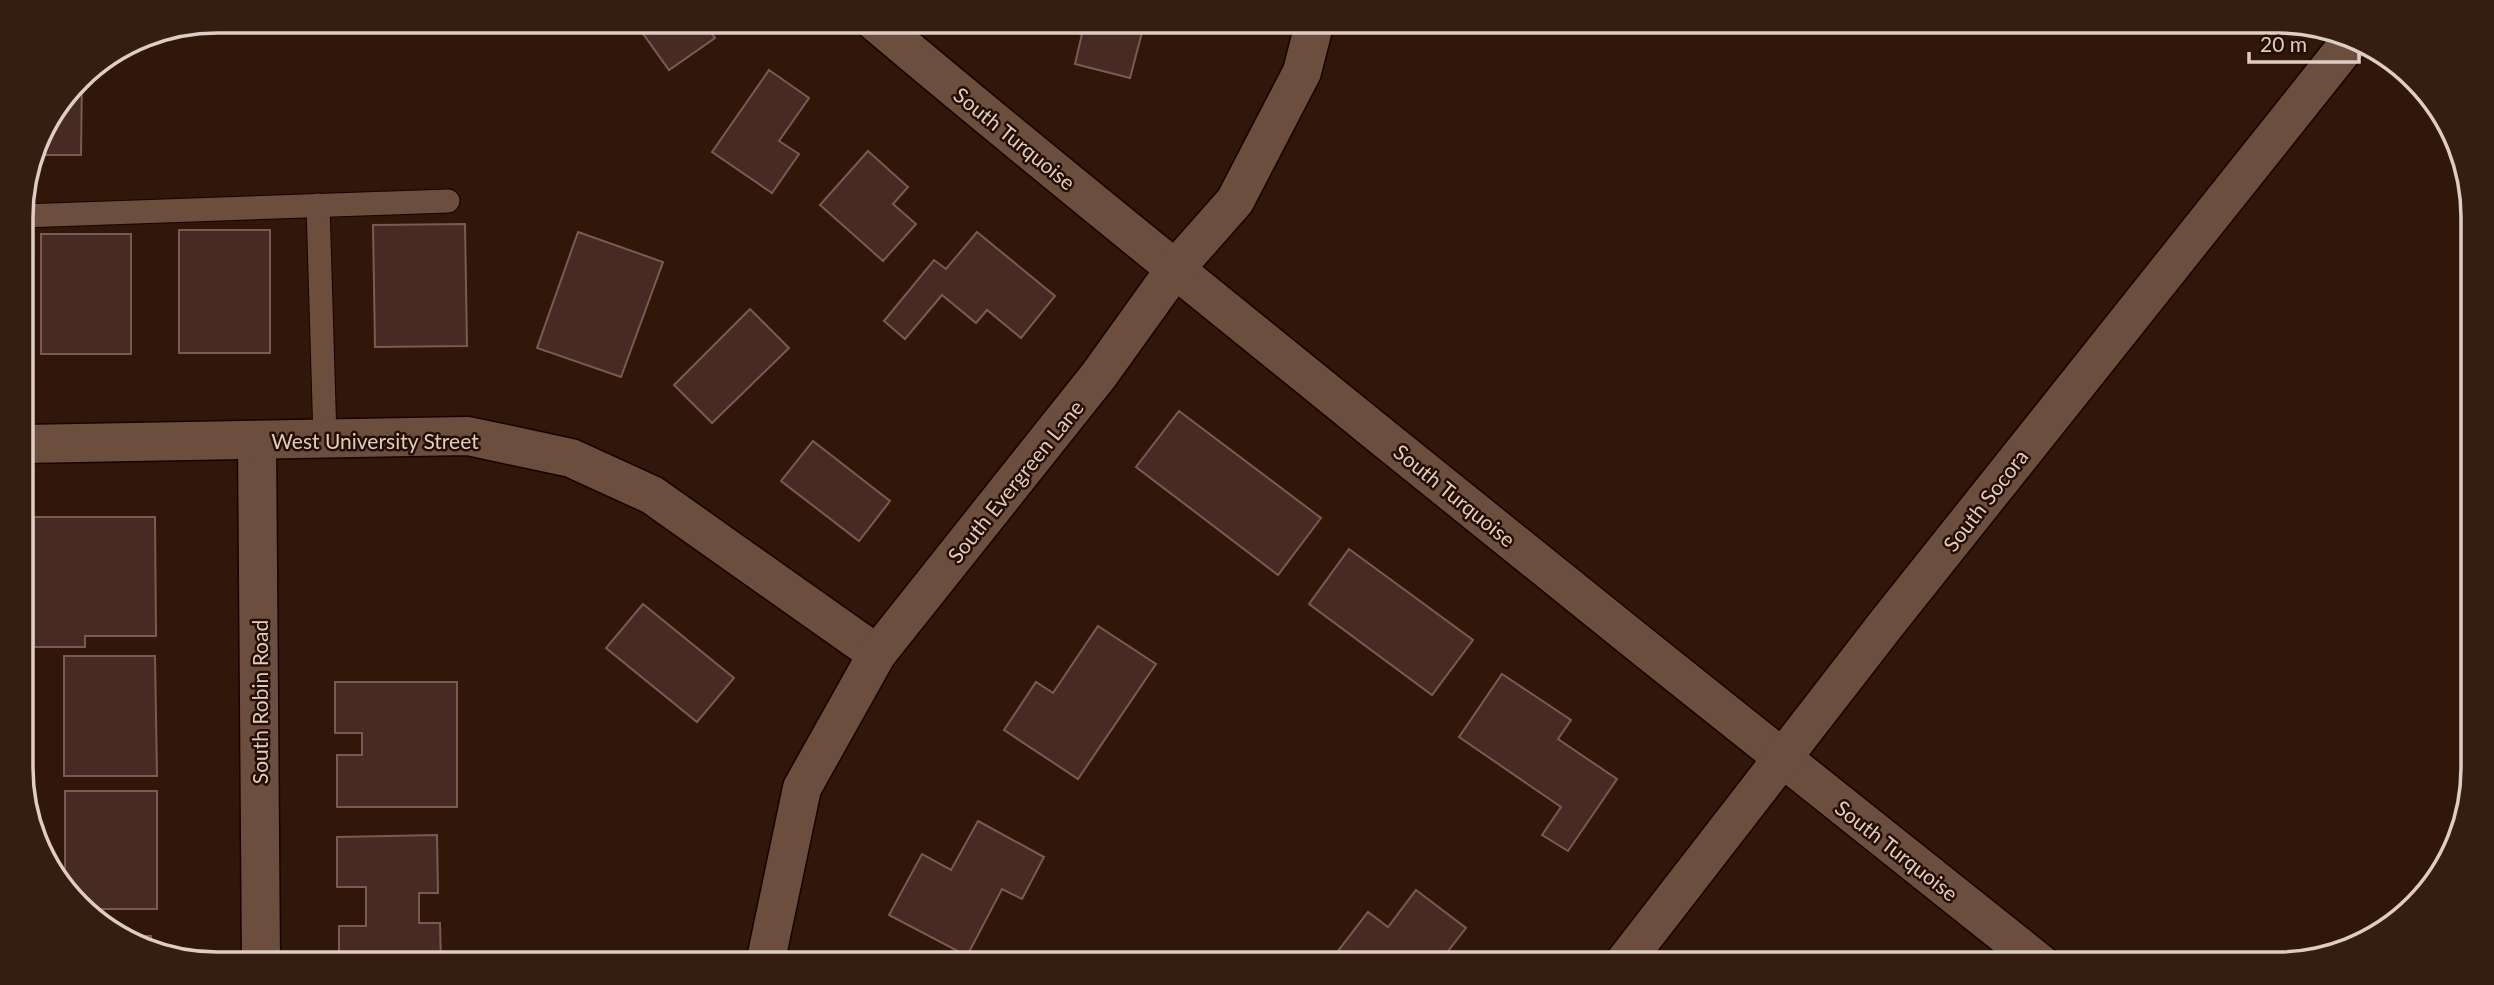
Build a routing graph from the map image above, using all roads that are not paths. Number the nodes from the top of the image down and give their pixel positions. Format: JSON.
{"nodes":[{"id":1,"x":888,"y":33,"type":"edge"},
{"id":2,"x":1312,"y":33,"type":"edge"},
{"id":3,"x":2346,"y":47,"type":"edge"},
{"id":4,"x":449,"y":201,"type":"dead end"},
{"id":5,"x":318,"y":205,"type":"junction"},
{"id":6,"x":34,"y":216,"type":"edge"},
{"id":7,"x":1175,"y":269,"type":"junction"},
{"id":8,"x":325,"y":439,"type":"junction"},
{"id":9,"x":257,"y":440,"type":"junction"},
{"id":10,"x":34,"y":444,"type":"edge"},
{"id":11,"x":877,"y":654,"type":"junction"},
{"id":12,"x":1782,"y":759,"type":"junction"},
{"id":13,"x":1633,"y":951,"type":"edge"},
{"id":14,"x":2025,"y":951,"type":"edge"},
{"id":15,"x":261,"y":952,"type":"edge"},
{"id":16,"x":768,"y":952,"type":"edge"}],
"edges":[{"from":1,"to":7,"type":"street","name":"South Turquoise"},
{"from":2,"to":7,"type":"street","name":"South Evergreen Lane"},
{"from":3,"to":12,"type":"street","name":"South Socora"},
{"from":4,"to":5,"type":"lane"},
{"from":5,"to":6,"type":"lane"},
{"from":5,"to":8,"type":"lane"},
{"from":7,"to":11,"type":"street","name":"South Evergreen Lane"},
{"from":7,"to":12,"type":"street","name":"South Turquoise"},
{"from":8,"to":9,"type":"street","name":"West University Street"},
{"from":8,"to":11,"type":"street","name":"West University Street"},
{"from":9,"to":10,"type":"street","name":"West University Street"},
{"from":9,"to":15,"type":"street","name":"South Robin Road"},
{"from":11,"to":16,"type":"street","name":"South Evergreen Lane"},
{"from":12,"to":13,"type":"street","name":"South Socora"},
{"from":12,"to":14,"type":"street","name":"South Turquoise"}]}
